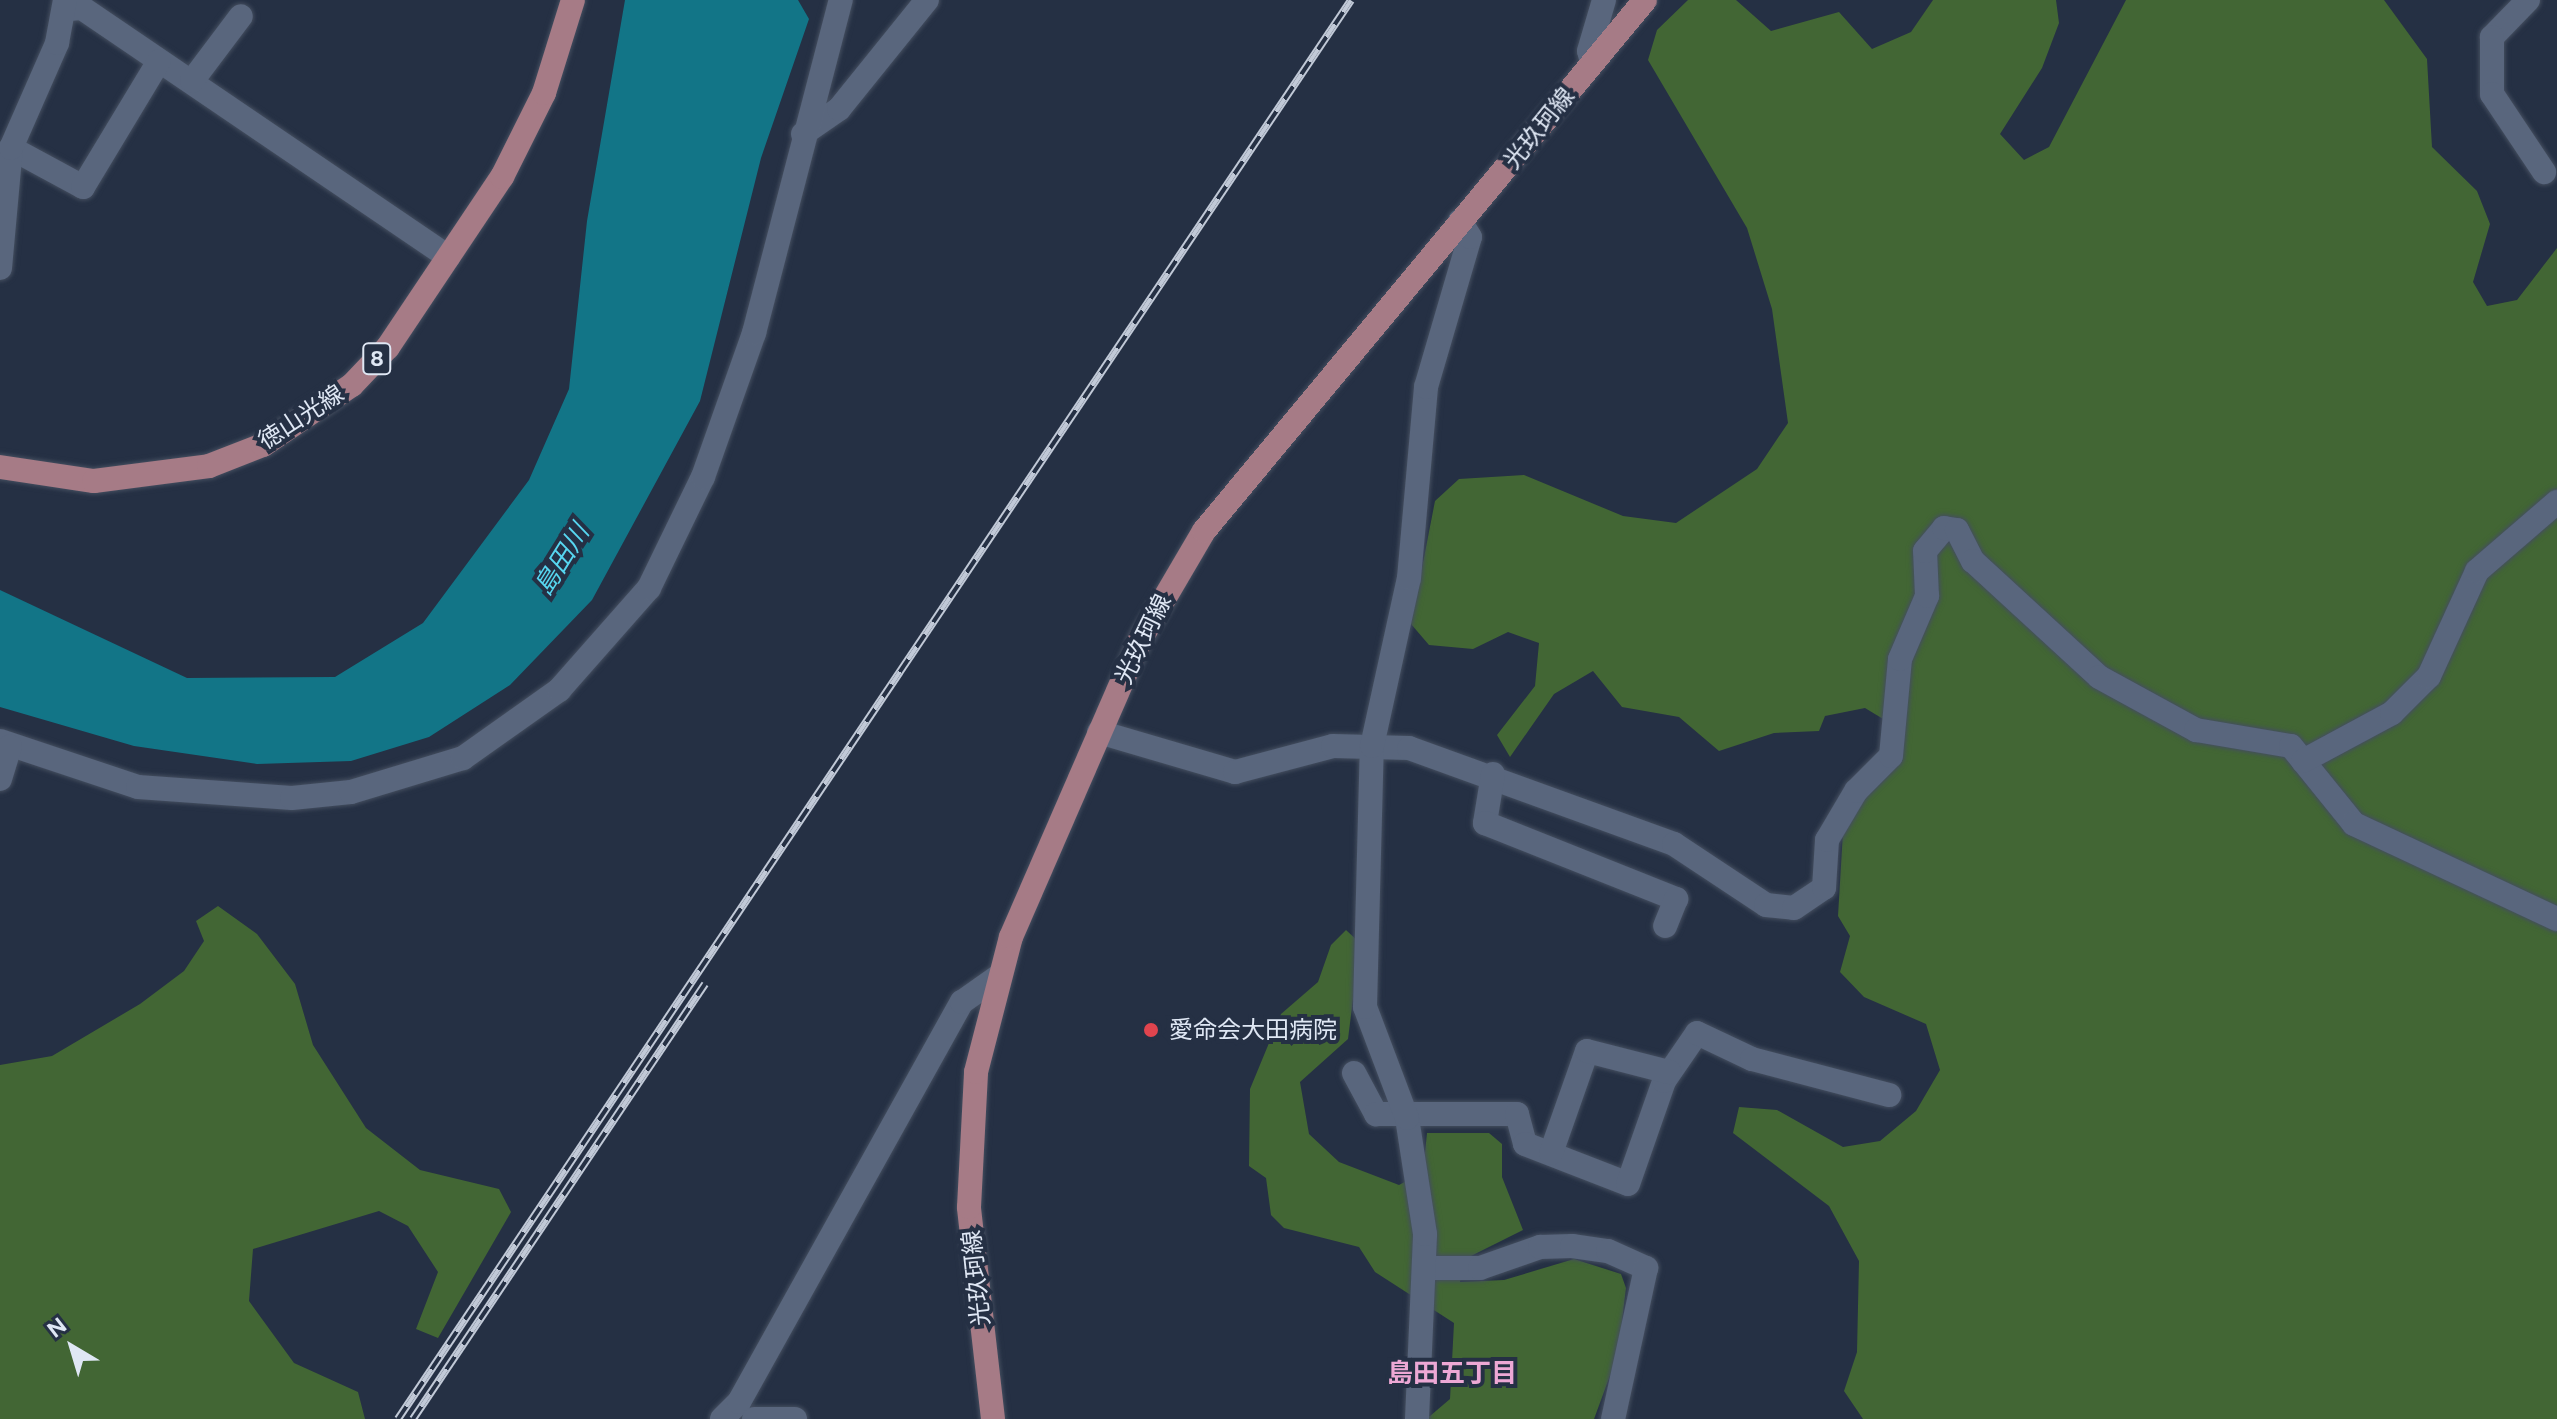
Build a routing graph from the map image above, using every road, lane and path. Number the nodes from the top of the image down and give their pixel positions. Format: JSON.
{"nodes":[{"id":1,"x":573,"y":0,"type":"edge"},
{"id":2,"x":841,"y":0,"type":"edge"},
{"id":3,"x":927,"y":0,"type":"edge"},
{"id":4,"x":1604,"y":0,"type":"edge"},
{"id":5,"x":1645,"y":0,"type":"edge"},
{"id":6,"x":2528,"y":0,"type":"edge"},
{"id":7,"x":67,"y":4,"type":"edge"},
{"id":8,"x":241,"y":16,"type":"dead end"},
{"id":9,"x":159,"y":61,"type":"junction"},
{"id":10,"x":1592,"y":62,"type":"junction"},
{"id":11,"x":192,"y":81,"type":"junction"},
{"id":12,"x":803,"y":134,"type":"junction"},
{"id":13,"x":11,"y":148,"type":"junction"},
{"id":14,"x":2544,"y":172,"type":"dead end"},
{"id":15,"x":1460,"y":221,"type":"junction"},
{"id":16,"x":449,"y":257,"type":"junction"},
{"id":17,"x":0,"y":268,"type":"edge"},
{"id":18,"x":0,"y":467,"type":"edge"},
{"id":19,"x":2557,"y":502,"type":"edge"},
{"id":20,"x":1099,"y":732,"type":"junction"},
{"id":21,"x":5,"y":743,"type":"edge"},
{"id":22,"x":1372,"y":746,"type":"junction"},
{"id":23,"x":2303,"y":761,"type":"junction"},
{"id":24,"x":1493,"y":774,"type":"junction"},
{"id":25,"x":0,"y":779,"type":"edge"},
{"id":26,"x":2557,"y":919,"type":"edge"},
{"id":27,"x":1665,"y":926,"type":"dead end"},
{"id":28,"x":999,"y":976,"type":"junction"},
{"id":29,"x":1669,"y":1072,"type":"junction"},
{"id":30,"x":1354,"y":1073,"type":"dead end"},
{"id":31,"x":1889,"y":1095,"type":"dead end"},
{"id":32,"x":1407,"y":1118,"type":"junction"},
{"id":33,"x":1551,"y":1153,"type":"junction"},
{"id":34,"x":1429,"y":1268,"type":"junction"},
{"id":35,"x":730,"y":1417,"type":"edge"},
{"id":36,"x":754,"y":1419,"type":"edge"},
{"id":37,"x":795,"y":1419,"type":"edge"},
{"id":38,"x":993,"y":1419,"type":"edge"},
{"id":39,"x":1417,"y":1419,"type":"edge"},
{"id":40,"x":1613,"y":1419,"type":"edge"}],
"edges":[{"from":1,"to":16,"type":"main road","name":"徳山光線","number":"8"},
{"from":2,"to":12,"type":"street"},
{"from":3,"to":12,"type":"street"},
{"from":4,"to":10,"type":"street"},
{"from":5,"to":10,"type":"main road","name":"光玖珂線"},
{"from":6,"to":14,"type":"street"},
{"from":7,"to":9,"type":"street"},
{"from":7,"to":13,"type":"street"},
{"from":8,"to":11,"type":"street"},
{"from":9,"to":11,"type":"street"},
{"from":9,"to":13,"type":"street"},
{"from":10,"to":15,"type":"main road","name":"光玖珂線"},
{"from":11,"to":16,"type":"street"},
{"from":12,"to":21,"type":"street"},
{"from":13,"to":17,"type":"street"},
{"from":15,"to":20,"type":"main road","name":"光玖珂線"},
{"from":15,"to":22,"type":"street"},
{"from":16,"to":18,"type":"main road","name":"徳山光線","number":"8"},
{"from":19,"to":23,"type":"street"},
{"from":20,"to":22,"type":"street"},
{"from":20,"to":28,"type":"main road","name":"光玖珂線"},
{"from":21,"to":25,"type":"street"},
{"from":22,"to":24,"type":"street"},
{"from":22,"to":32,"type":"street"},
{"from":23,"to":24,"type":"street"},
{"from":23,"to":26,"type":"street"},
{"from":24,"to":27,"type":"street"},
{"from":28,"to":35,"type":"street"},
{"from":28,"to":38,"type":"main road","name":"光玖珂線"},
{"from":29,"to":31,"type":"street"},
{"from":29,"to":33,"type":"street"},
{"from":29,"to":33,"type":"street"},
{"from":30,"to":32,"type":"street"},
{"from":32,"to":33,"type":"street"},
{"from":32,"to":34,"type":"street"},
{"from":34,"to":39,"type":"street"},
{"from":34,"to":40,"type":"street"},
{"from":36,"to":37,"type":"street"}]}
